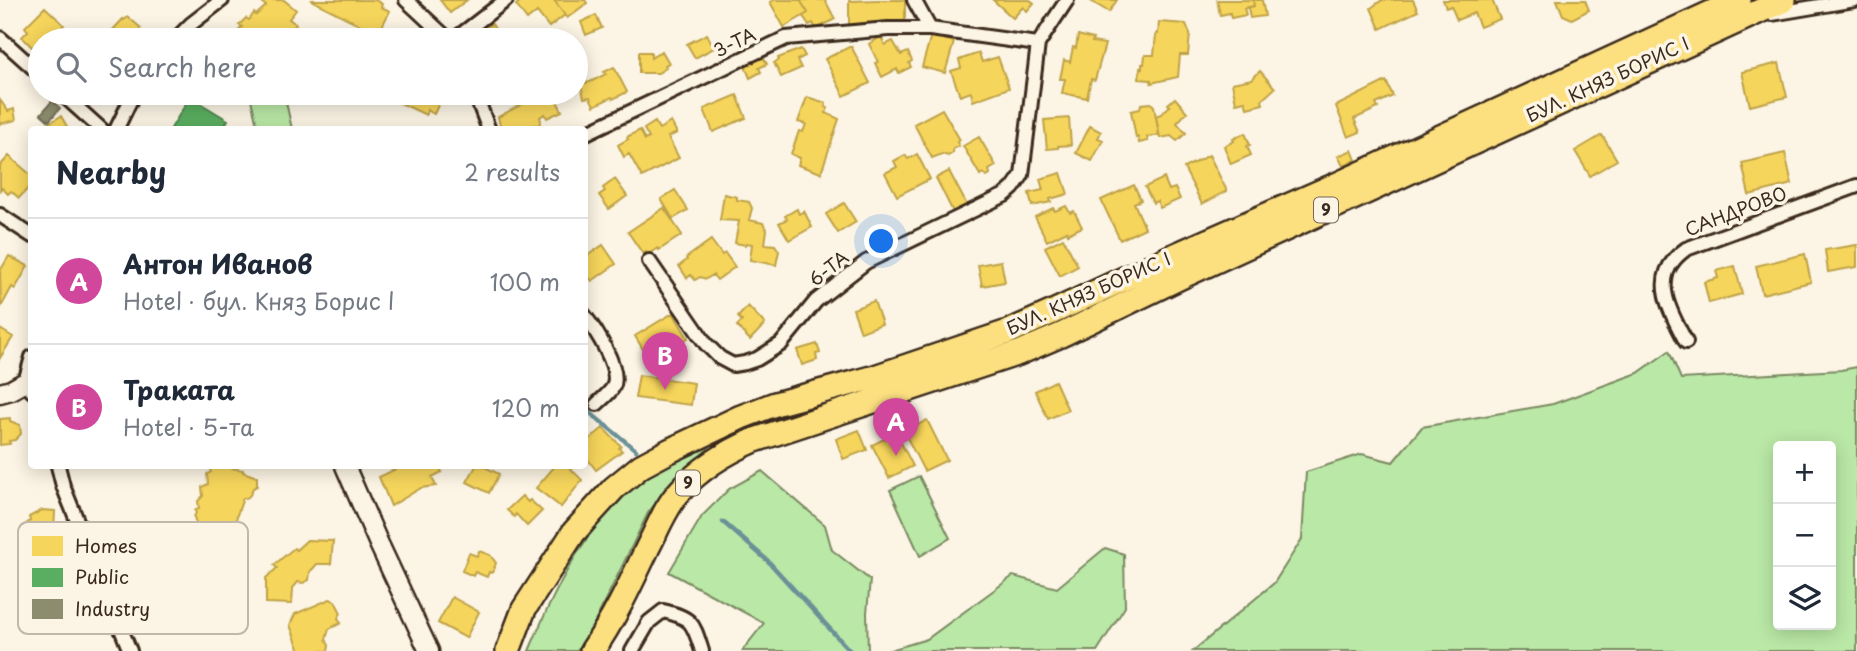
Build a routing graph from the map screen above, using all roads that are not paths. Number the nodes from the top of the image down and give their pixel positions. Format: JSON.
{"nodes":[{"id":1,"x":222,"y":0,"type":"edge"},
{"id":2,"x":406,"y":0,"type":"edge"},
{"id":3,"x":506,"y":0,"type":"edge"},
{"id":4,"x":914,"y":0,"type":"edge"},
{"id":5,"x":1068,"y":0,"type":"edge"},
{"id":6,"x":1784,"y":0,"type":"edge"},
{"id":7,"x":1855,"y":0,"type":"edge"},
{"id":8,"x":1740,"y":9,"type":"edge"},
{"id":9,"x":187,"y":28,"type":"edge"},
{"id":10,"x":436,"y":28,"type":"edge"},
{"id":11,"x":470,"y":28,"type":"edge"},
{"id":12,"x":930,"y":29,"type":"junction"},
{"id":13,"x":0,"y":38,"type":"edge"},
{"id":14,"x":1038,"y":44,"type":"junction"},
{"id":15,"x":28,"y":63,"type":"edge"},
{"id":16,"x":74,"y":105,"type":"edge"},
{"id":17,"x":128,"y":105,"type":"edge"},
{"id":18,"x":480,"y":105,"type":"edge"},
{"id":19,"x":98,"y":126,"type":"edge"},
{"id":20,"x":118,"y":126,"type":"edge"},
{"id":21,"x":487,"y":126,"type":"edge"},
{"id":22,"x":588,"y":132,"type":"edge"},
{"id":23,"x":1857,"y":186,"type":"edge"},
{"id":24,"x":0,"y":215,"type":"edge"},
{"id":25,"x":28,"y":233,"type":"edge"},
{"id":26,"x":649,"y":261,"type":"dead end"},
{"id":27,"x":588,"y":320,"type":"edge"},
{"id":28,"x":1686,"y":342,"type":"dead end"},
{"id":29,"x":28,"y":383,"type":"edge"},
{"id":30,"x":0,"y":393,"type":"edge"},
{"id":31,"x":597,"y":404,"type":"dead end"},
{"id":32,"x":59,"y":469,"type":"edge"},
{"id":33,"x":346,"y":469,"type":"edge"},
{"id":34,"x":78,"y":522,"type":"edge"},
{"id":35,"x":123,"y":634,"type":"edge"},
{"id":36,"x":130,"y":651,"type":"edge"},
{"id":37,"x":429,"y":651,"type":"edge"},
{"id":38,"x":508,"y":651,"type":"edge"},
{"id":39,"x":592,"y":651,"type":"edge"},
{"id":40,"x":632,"y":651,"type":"edge"},
{"id":41,"x":702,"y":651,"type":"edge"}],
"edges":[{"from":1,"to":9,"type":"street"},
{"from":2,"to":10,"type":"street"},
{"from":3,"to":11,"type":"street"},
{"from":4,"to":12,"type":"street"},
{"from":5,"to":14,"type":"street","name":"6-ТА"},
{"from":6,"to":8,"type":"highway","name":"БУЛ. КНЯЗ БОРИС I","number":"9"},
{"from":7,"to":8,"type":"street"},
{"from":8,"to":38,"type":"highway","name":"БУЛ. КНЯЗ БОРИС I","number":"9"},
{"from":8,"to":39,"type":"highway","name":"БУЛ. КНЯЗ БОРИС I","number":"9"},
{"from":12,"to":14,"type":"street","name":"3-ТА"},
{"from":12,"to":22,"type":"street","name":"3-ТА"},
{"from":13,"to":15,"type":"street"},
{"from":14,"to":26,"type":"street","name":"6-ТА"},
{"from":16,"to":19,"type":"street"},
{"from":17,"to":20,"type":"street"},
{"from":18,"to":21,"type":"street"},
{"from":23,"to":28,"type":"street","name":"САНДРОВО"},
{"from":24,"to":25,"type":"street"},
{"from":27,"to":31,"type":"street"},
{"from":29,"to":30,"type":"street"},
{"from":32,"to":34,"type":"street"},
{"from":33,"to":37,"type":"street"},
{"from":35,"to":36,"type":"street"},
{"from":40,"to":41,"type":"street"}]}
